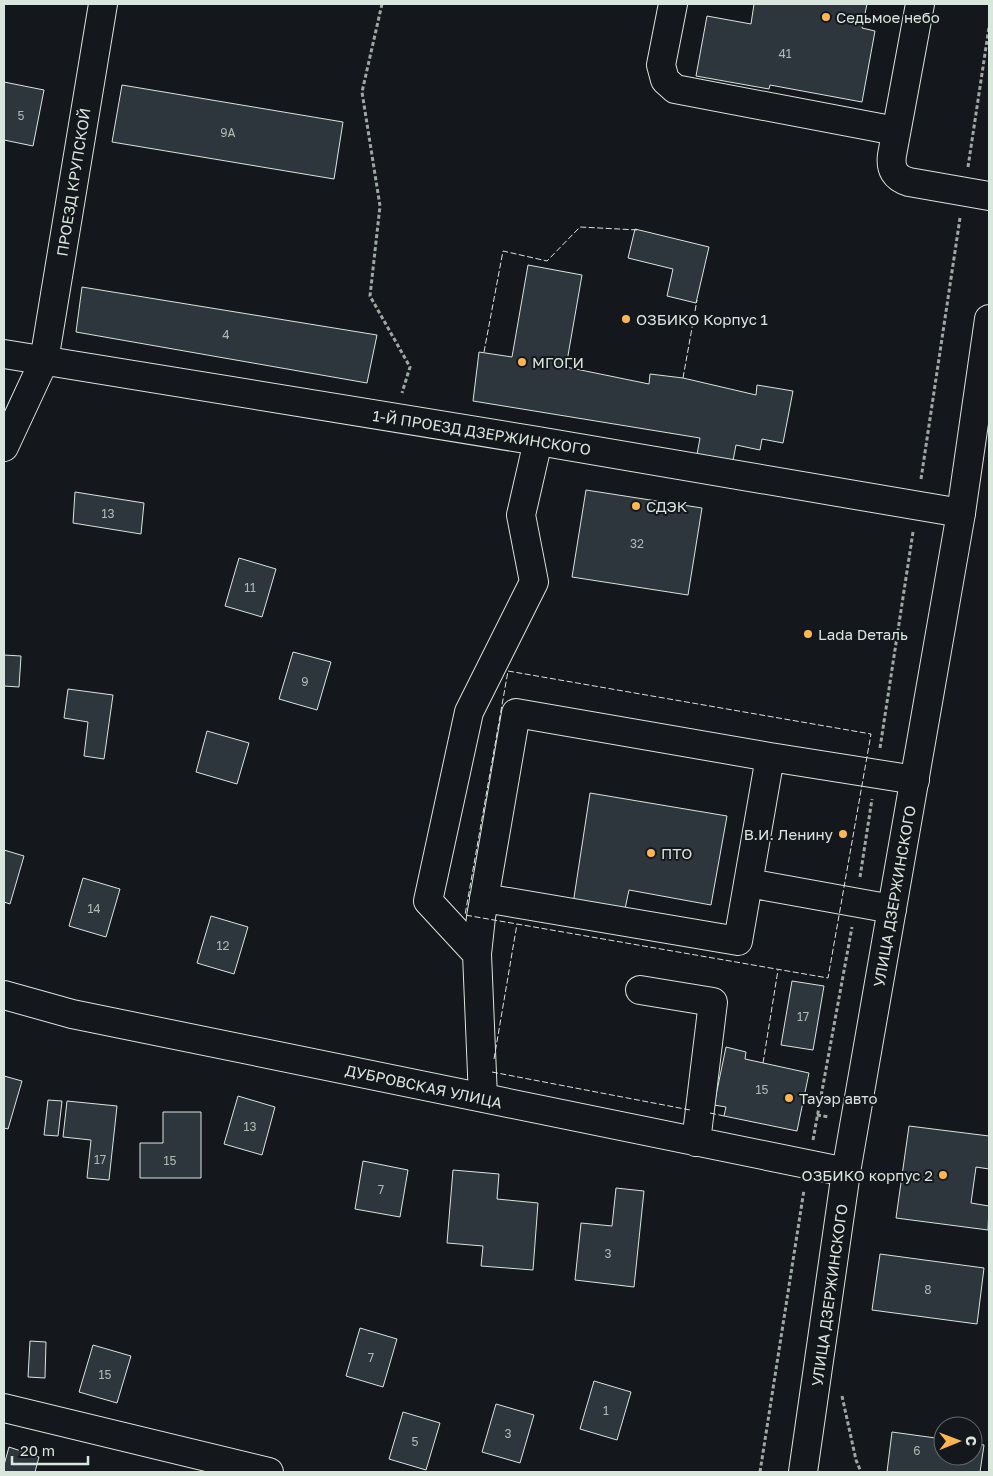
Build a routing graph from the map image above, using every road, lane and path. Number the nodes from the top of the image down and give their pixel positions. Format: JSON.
{"nodes":[{"id":1,"x":103,"y":4,"type":"edge"},
{"id":2,"x":382,"y":4,"type":"edge"},
{"id":3,"x":673,"y":4,"type":"edge"},
{"id":4,"x":920,"y":4,"type":"edge"},
{"id":5,"x":896,"y":131,"type":"junction"},
{"id":6,"x":989,"y":196,"type":"edge"},
{"id":7,"x":989,"y":319,"type":"edge"},
{"id":8,"x":4,"y":354,"type":"edge"},
{"id":9,"x":44,"y":361,"type":"junction"},
{"id":10,"x":395,"y":417,"type":"junction"},
{"id":11,"x":538,"y":441,"type":"junction"},
{"id":12,"x":4,"y":447,"type":"edge"},
{"id":13,"x":961,"y":514,"type":"junction"},
{"id":14,"x":770,"y":757,"type":"junction"},
{"id":15,"x":914,"y":780,"type":"junction"},
{"id":16,"x":748,"y":882,"type":"junction"},
{"id":17,"x":484,"y":898,"type":"junction"},
{"id":18,"x":892,"y":909,"type":"junction"},
{"id":19,"x":477,"y":954,"type":"junction"},
{"id":20,"x":640,"y":990,"type":"dead end"},
{"id":21,"x":4,"y":995,"type":"edge"},
{"id":22,"x":483,"y":1098,"type":"junction"},
{"id":23,"x":696,"y":1142,"type":"junction"},
{"id":24,"x":846,"y":1172,"type":"junction"},
{"id":25,"x":841,"y":1393,"type":"dead end"},
{"id":26,"x":4,"y":1408,"type":"edge"},
{"id":27,"x":269,"y":1472,"type":"edge"},
{"id":28,"x":803,"y":1472,"type":"edge"},
{"id":29,"x":861,"y":1472,"type":"edge"}],
"edges":[{"from":1,"to":9,"type":"street","name":"ПРОЕЗД КРУПСКОЙ"},
{"from":2,"to":10,"type":"path"},
{"from":3,"to":5,"type":"street"},
{"from":4,"to":5,"type":"street"},
{"from":5,"to":6,"type":"street"},
{"from":7,"to":13,"type":"street","name":"УЛИЦА ДЗЕРЖИНСКОГО"},
{"from":8,"to":9,"type":"street","name":"1-Й ПРОЕЗД ДЗЕРЖИНСКОГО"},
{"from":9,"to":10,"type":"street","name":"1-Й ПРОЕЗД ДЗЕРЖИНСКОГО"},
{"from":9,"to":12,"type":"street","name":"ПРОЕЗД КРУПСКОЙ"},
{"from":10,"to":11,"type":"street","name":"1-Й ПРОЕЗД ДЗЕРЖИНСКОГО"},
{"from":11,"to":13,"type":"street","name":"1-Й ПРОЕЗД ДЗЕРЖИНСКОГО"},
{"from":11,"to":19,"type":"street"},
{"from":13,"to":15,"type":"street","name":"УЛИЦА ДЗЕРЖИНСКОГО"},
{"from":14,"to":15,"type":"street"},
{"from":14,"to":16,"type":"street"},
{"from":14,"to":17,"type":"street"},
{"from":15,"to":18,"type":"street","name":"УЛИЦА ДЗЕРЖИНСКОГО"},
{"from":16,"to":17,"type":"street"},
{"from":16,"to":18,"type":"street"},
{"from":17,"to":19,"type":"street"},
{"from":18,"to":24,"type":"street","name":"УЛИЦА ДЗЕРЖИНСКОГО"},
{"from":19,"to":22,"type":"street"},
{"from":20,"to":23,"type":"street"},
{"from":21,"to":22,"type":"street","name":"ДУБРОВСКАЯ УЛИЦА"},
{"from":22,"to":23,"type":"street","name":"ДУБРОВСКАЯ УЛИЦА"},
{"from":23,"to":24,"type":"street","name":"ДУБРОВСКАЯ УЛИЦА"},
{"from":24,"to":28,"type":"street","name":"УЛИЦА ДЗЕРЖИНСКОГО"},
{"from":25,"to":29,"type":"path"},
{"from":26,"to":27,"type":"street"}]}
